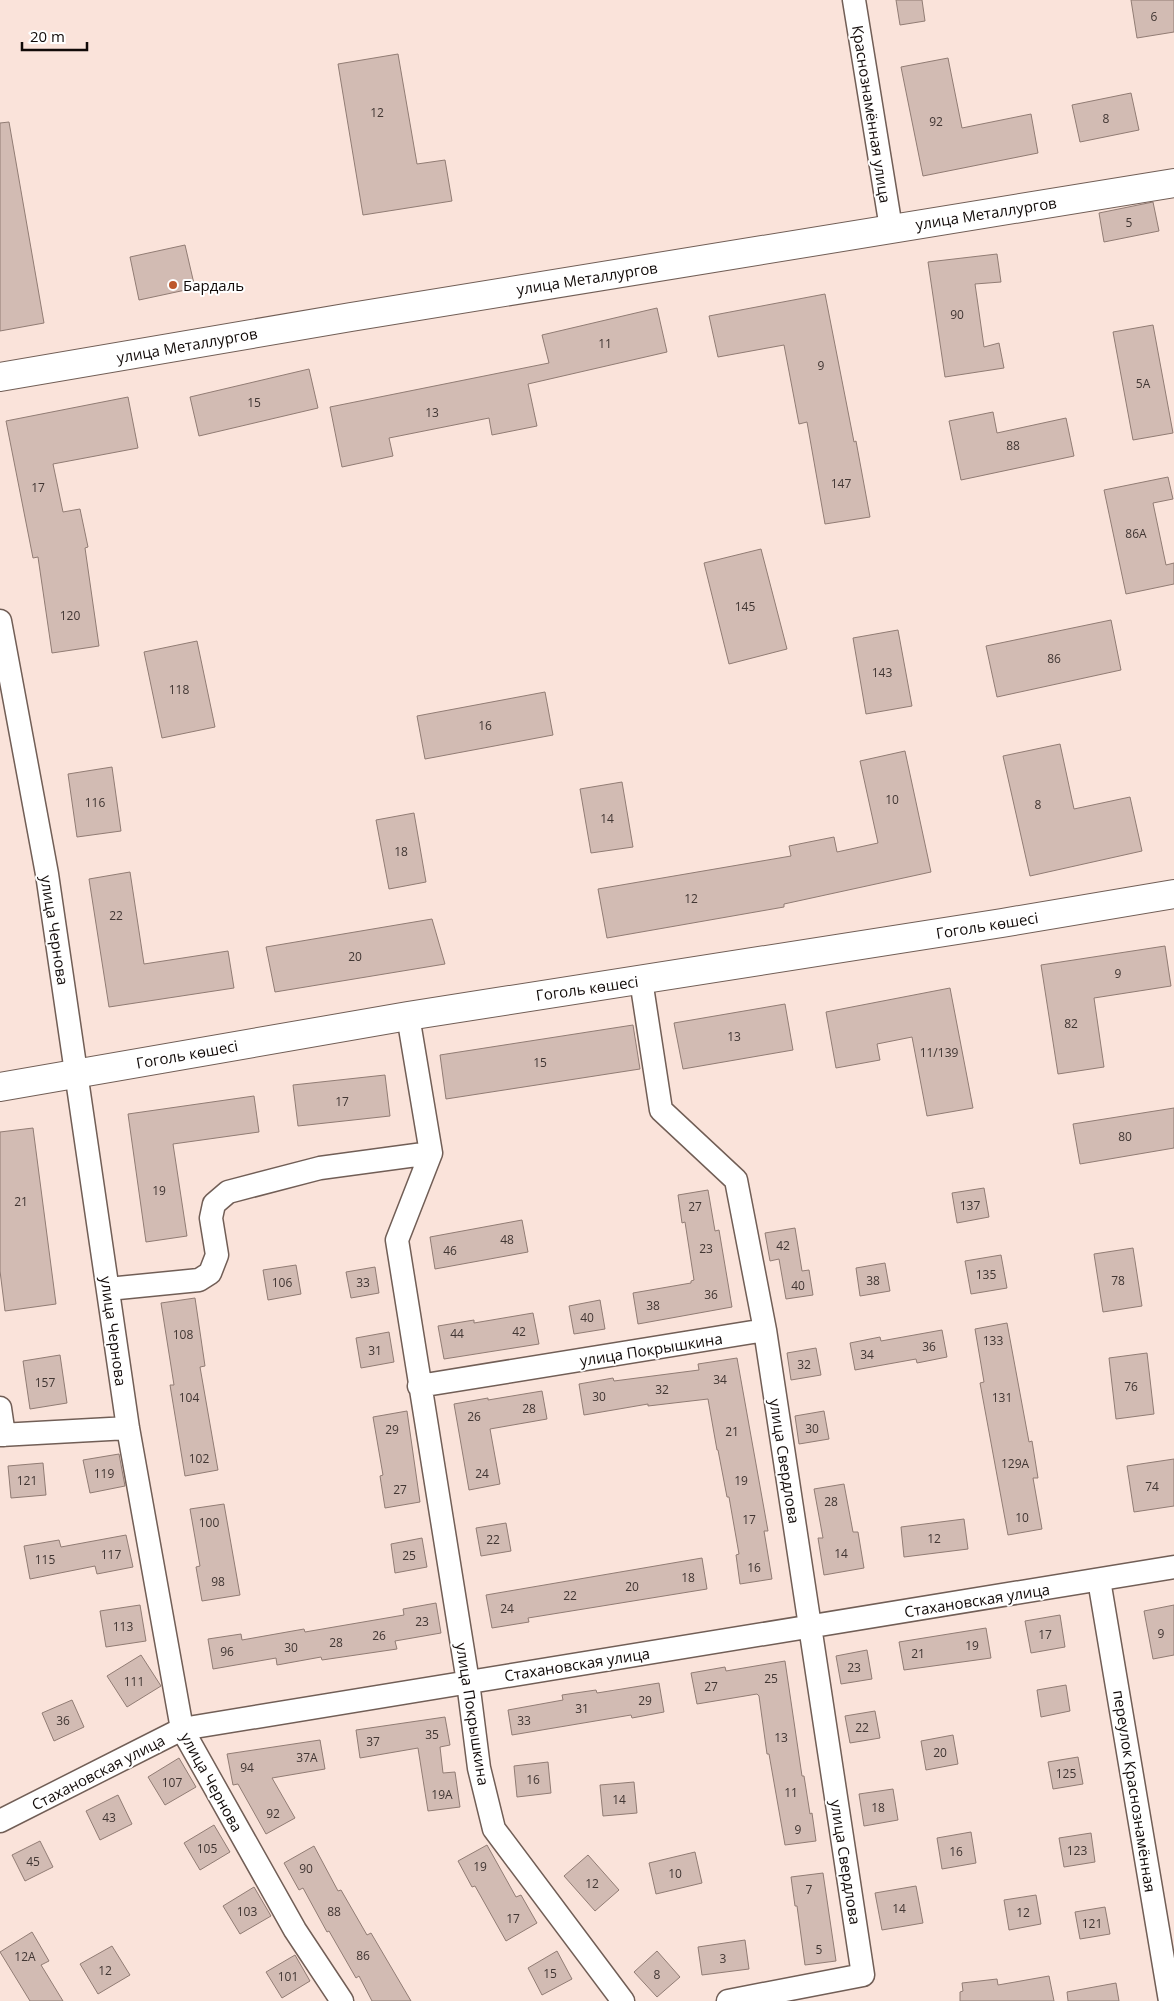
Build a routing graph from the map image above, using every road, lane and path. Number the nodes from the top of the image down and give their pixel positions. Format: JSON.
{"nodes":[{"id":1,"x":854,"y":0,"type":"edge"},
{"id":2,"x":1174,"y":183,"type":"edge"},
{"id":3,"x":891,"y":228,"type":"junction"},
{"id":4,"x":0,"y":377,"type":"edge"},
{"id":5,"x":0,"y":621,"type":"edge"},
{"id":6,"x":1174,"y":894,"type":"edge"},
{"id":7,"x":641,"y":980,"type":"junction"},
{"id":8,"x":408,"y":1016,"type":"junction"},
{"id":9,"x":77,"y":1074,"type":"junction"},
{"id":10,"x":0,"y":1087,"type":"edge"},
{"id":11,"x":431,"y":1153,"type":"junction"},
{"id":12,"x":108,"y":1289,"type":"junction"},
{"id":13,"x":765,"y":1330,"type":"junction"},
{"id":14,"x":420,"y":1386,"type":"junction"},
{"id":15,"x":0,"y":1408,"type":"edge"},
{"id":16,"x":128,"y":1428,"type":"junction"},
{"id":17,"x":2,"y":1435,"type":"edge"},
{"id":18,"x":1174,"y":1567,"type":"edge"},
{"id":19,"x":1099,"y":1580,"type":"junction"},
{"id":20,"x":810,"y":1626,"type":"junction"},
{"id":21,"x":468,"y":1682,"type":"junction"},
{"id":22,"x":182,"y":1729,"type":"junction"},
{"id":23,"x":0,"y":1821,"type":"edge"},
{"id":24,"x":342,"y":2001,"type":"edge"},
{"id":25,"x":623,"y":2001,"type":"edge"},
{"id":26,"x":728,"y":2001,"type":"edge"},
{"id":27,"x":1170,"y":2001,"type":"edge"}],
"edges":[{"from":1,"to":3,"type":"street","name":"Краснознамённая улица"},
{"from":2,"to":3,"type":"main road","name":"улица Металлургов"},
{"from":3,"to":4,"type":"main road","name":"улица Металлургов"},
{"from":5,"to":9,"type":"street","name":"улица Чернова"},
{"from":6,"to":7,"type":"main road","name":"Гоголь көшесі"},
{"from":7,"to":8,"type":"main road","name":"Гоголь көшесі"},
{"from":7,"to":13,"type":"street","name":"улица Свердлова"},
{"from":8,"to":9,"type":"main road","name":"Гоголь көшесі"},
{"from":8,"to":11,"type":"street"},
{"from":9,"to":10,"type":"main road","name":"Гоголь көшесі"},
{"from":9,"to":12,"type":"street","name":"улица Чернова"},
{"from":11,"to":12,"type":"street"},
{"from":11,"to":14,"type":"street","name":"улица Покрышкина"},
{"from":12,"to":16,"type":"street","name":"улица Чернова"},
{"from":13,"to":14,"type":"street","name":"улица Покрышкина"},
{"from":13,"to":20,"type":"street","name":"улица Свердлова"},
{"from":14,"to":21,"type":"street","name":"улица Покрышкина"},
{"from":15,"to":17,"type":"street"},
{"from":16,"to":17,"type":"street"},
{"from":16,"to":22,"type":"street","name":"улица Чернова"},
{"from":18,"to":19,"type":"street","name":"Стахановская улица"},
{"from":19,"to":20,"type":"street","name":"Стахановская улица"},
{"from":19,"to":27,"type":"street","name":"переулок Краснознамённая"},
{"from":20,"to":21,"type":"street","name":"Стахановская улица"},
{"from":20,"to":26,"type":"street","name":"улица Свердлова"},
{"from":21,"to":22,"type":"street","name":"Стахановская улица"},
{"from":21,"to":25,"type":"street","name":"улица Покрышкина"},
{"from":22,"to":23,"type":"street","name":"Стахановская улица"},
{"from":22,"to":24,"type":"street","name":"улица Чернова"}]}
